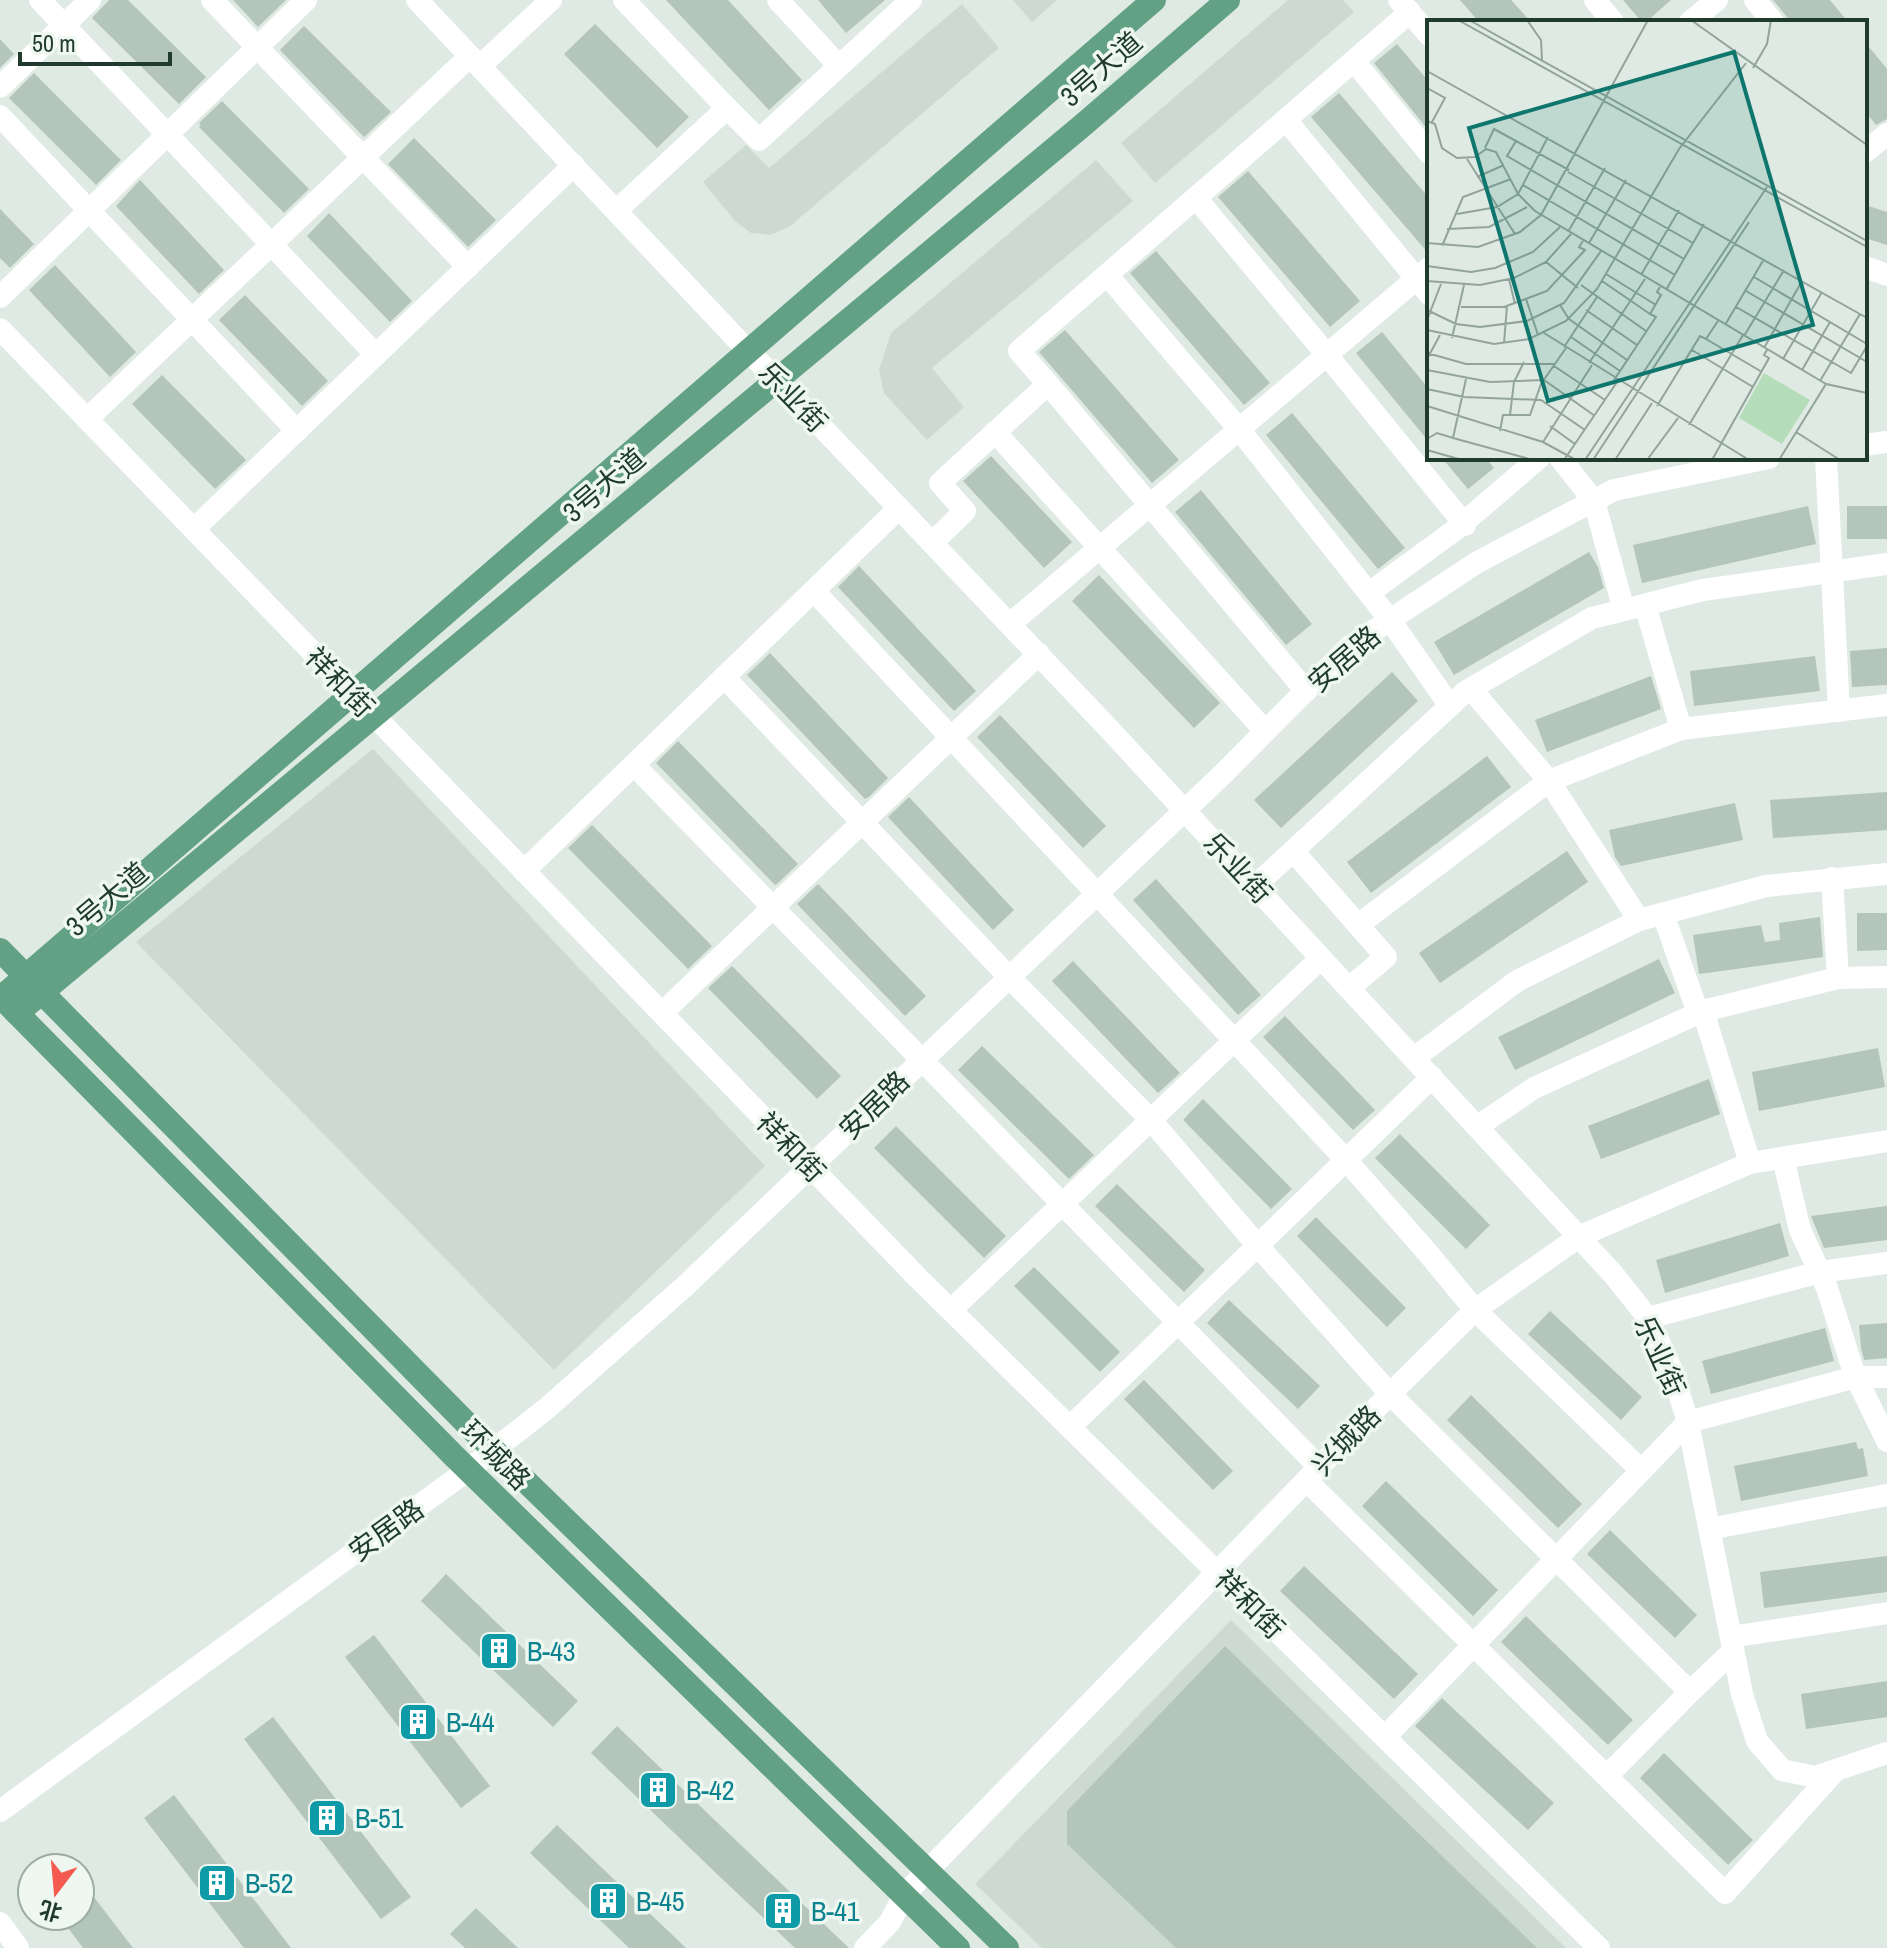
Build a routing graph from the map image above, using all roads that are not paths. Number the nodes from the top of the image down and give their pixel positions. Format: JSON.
{"nodes":[{"id":1,"x":40,"y":0,"type":"edge"},
{"id":2,"x":90,"y":0,"type":"edge"},
{"id":3,"x":212,"y":0,"type":"edge"},
{"id":4,"x":306,"y":0,"type":"edge"},
{"id":5,"x":417,"y":0,"type":"edge"},
{"id":6,"x":551,"y":0,"type":"edge"},
{"id":7,"x":624,"y":0,"type":"edge"},
{"id":8,"x":778,"y":0,"type":"edge"},
{"id":9,"x":911,"y":0,"type":"edge"},
{"id":10,"x":1154,"y":0,"type":"edge"},
{"id":11,"x":1228,"y":0,"type":"edge"},
{"id":12,"x":1595,"y":0,"type":"edge"},
{"id":13,"x":1717,"y":0,"type":"edge"},
{"id":14,"x":1755,"y":0,"type":"edge"},
{"id":15,"x":1404,"y":6,"type":"edge"},
{"id":16,"x":1611,"y":20,"type":"edge"},
{"id":17,"x":1692,"y":20,"type":"edge"},
{"id":18,"x":1771,"y":20,"type":"edge"},
{"id":19,"x":64,"y":25,"type":"junction"},
{"id":20,"x":1427,"y":33,"type":"edge"},
{"id":21,"x":257,"y":47,"type":"junction"},
{"id":22,"x":475,"y":61,"type":"junction"},
{"id":23,"x":1354,"y":61,"type":"junction"},
{"id":24,"x":839,"y":66,"type":"junction"},
{"id":25,"x":0,"y":87,"type":"edge"},
{"id":26,"x":727,"y":108,"type":"junction"},
{"id":27,"x":0,"y":116,"type":"edge"},
{"id":28,"x":1286,"y":120,"type":"junction"},
{"id":29,"x":167,"y":134,"type":"junction"},
{"id":30,"x":1427,"y":151,"type":"edge"},
{"id":31,"x":363,"y":157,"type":"junction"},
{"id":32,"x":574,"y":165,"type":"junction"},
{"id":33,"x":1196,"y":198,"type":"junction"},
{"id":34,"x":90,"y":210,"type":"junction"},
{"id":35,"x":617,"y":210,"type":"junction"},
{"id":36,"x":272,"y":244,"type":"junction"},
{"id":37,"x":468,"y":267,"type":"junction"},
{"id":38,"x":1867,"y":268,"type":"edge"},
{"id":39,"x":1107,"y":275,"type":"junction"},
{"id":40,"x":1887,"y":275,"type":"edge"},
{"id":41,"x":1425,"y":281,"type":"edge"},
{"id":42,"x":0,"y":297,"type":"edge"},
{"id":43,"x":192,"y":320,"type":"junction"},
{"id":44,"x":0,"y":329,"type":"edge"},
{"id":45,"x":748,"y":351,"type":"junction"},
{"id":46,"x":376,"y":355,"type":"junction"},
{"id":47,"x":1327,"y":355,"type":"junction"},
{"id":48,"x":777,"y":380,"type":"junction"},
{"id":49,"x":1048,"y":384,"type":"junction"},
{"id":50,"x":87,"y":419,"type":"junction"},
{"id":51,"x":1239,"y":429,"type":"junction"},
{"id":52,"x":297,"y":431,"type":"junction"},
{"id":53,"x":995,"y":432,"type":"junction"},
{"id":54,"x":1887,"y":442,"type":"edge"},
{"id":55,"x":1867,"y":445,"type":"edge"},
{"id":56,"x":1537,"y":460,"type":"edge"},
{"id":57,"x":1562,"y":460,"type":"edge"},
{"id":58,"x":1759,"y":460,"type":"edge"},
{"id":59,"x":1826,"y":460,"type":"edge"},
{"id":60,"x":1594,"y":501,"type":"junction"},
{"id":61,"x":1149,"y":506,"type":"junction"},
{"id":62,"x":899,"y":508,"type":"junction"},
{"id":63,"x":1464,"y":524,"type":"junction"},
{"id":64,"x":194,"y":529,"type":"junction"},
{"id":65,"x":933,"y":542,"type":"junction"},
{"id":66,"x":1100,"y":548,"type":"junction"},
{"id":67,"x":1887,"y":564,"type":"edge"},
{"id":68,"x":1832,"y":570,"type":"junction"},
{"id":69,"x":814,"y":591,"type":"junction"},
{"id":70,"x":1369,"y":593,"type":"junction"},
{"id":71,"x":1634,"y":607,"type":"junction"},
{"id":72,"x":1390,"y":620,"type":"junction"},
{"id":73,"x":1010,"y":624,"type":"junction"},
{"id":74,"x":1039,"y":654,"type":"junction"},
{"id":75,"x":724,"y":677,"type":"junction"},
{"id":76,"x":1471,"y":689,"type":"junction"},
{"id":77,"x":1306,"y":691,"type":"junction"},
{"id":78,"x":352,"y":694,"type":"junction"},
{"id":79,"x":1887,"y":705,"type":"edge"},
{"id":80,"x":1450,"y":706,"type":"junction"},
{"id":81,"x":1839,"y":711,"type":"junction"},
{"id":82,"x":374,"y":716,"type":"junction"},
{"id":83,"x":1681,"y":729,"type":"junction"},
{"id":84,"x":1265,"y":731,"type":"junction"},
{"id":85,"x":952,"y":737,"type":"junction"},
{"id":86,"x":634,"y":765,"type":"junction"},
{"id":87,"x":1549,"y":781,"type":"junction"},
{"id":88,"x":1185,"y":810,"type":"junction"},
{"id":89,"x":862,"y":822,"type":"junction"},
{"id":90,"x":1293,"y":851,"type":"junction"},
{"id":91,"x":524,"y":871,"type":"junction"},
{"id":92,"x":1887,"y":874,"type":"edge"},
{"id":93,"x":1832,"y":878,"type":"junction"},
{"id":94,"x":1255,"y":886,"type":"junction"},
{"id":95,"x":1098,"y":893,"type":"junction"},
{"id":96,"x":773,"y":908,"type":"junction"},
{"id":97,"x":1663,"y":914,"type":"junction"},
{"id":98,"x":1639,"y":920,"type":"junction"},
{"id":99,"x":1358,"y":925,"type":"junction"},
{"id":100,"x":0,"y":950,"type":"edge"},
{"id":101,"x":1321,"y":958,"type":"junction"},
{"id":102,"x":1009,"y":977,"type":"junction"},
{"id":103,"x":1887,"y":977,"type":"edge"},
{"id":104,"x":1838,"y":978,"type":"junction"},
{"id":105,"x":34,"y":984,"type":"junction"},
{"id":106,"x":1349,"y":988,"type":"junction"},
{"id":107,"x":6,"y":1002,"type":"edge"},
{"id":108,"x":1701,"y":1012,"type":"junction"},
{"id":109,"x":662,"y":1013,"type":"junction"},
{"id":110,"x":1235,"y":1040,"type":"junction"},
{"id":111,"x":1414,"y":1058,"type":"junction"},
{"id":112,"x":921,"y":1061,"type":"junction"},
{"id":113,"x":1432,"y":1077,"type":"junction"},
{"id":114,"x":1151,"y":1120,"type":"junction"},
{"id":115,"x":1478,"y":1126,"type":"junction"},
{"id":116,"x":1887,"y":1141,"type":"edge"},
{"id":117,"x":1783,"y":1158,"type":"junction"},
{"id":118,"x":1346,"y":1160,"type":"junction"},
{"id":119,"x":1750,"y":1163,"type":"junction"},
{"id":120,"x":810,"y":1166,"type":"junction"},
{"id":121,"x":1062,"y":1205,"type":"junction"},
{"id":122,"x":1580,"y":1236,"type":"junction"},
{"id":123,"x":1257,"y":1245,"type":"junction"},
{"id":124,"x":1887,"y":1263,"type":"edge"},
{"id":125,"x":1820,"y":1272,"type":"junction"},
{"id":126,"x":951,"y":1310,"type":"junction"},
{"id":127,"x":1475,"y":1310,"type":"junction"},
{"id":128,"x":1648,"y":1318,"type":"junction"},
{"id":129,"x":1177,"y":1323,"type":"junction"},
{"id":130,"x":1856,"y":1377,"type":"junction"},
{"id":131,"x":1887,"y":1377,"type":"edge"},
{"id":132,"x":1390,"y":1394,"type":"junction"},
{"id":133,"x":1688,"y":1422,"type":"junction"},
{"id":134,"x":1070,"y":1427,"type":"junction"},
{"id":135,"x":1887,"y":1441,"type":"edge"},
{"id":136,"x":493,"y":1450,"type":"junction"},
{"id":137,"x":468,"y":1470,"type":"junction"},
{"id":138,"x":1641,"y":1470,"type":"junction"},
{"id":139,"x":1313,"y":1474,"type":"junction"},
{"id":140,"x":1887,"y":1495,"type":"edge"},
{"id":141,"x":1709,"y":1529,"type":"junction"},
{"id":142,"x":1555,"y":1559,"type":"junction"},
{"id":143,"x":1218,"y":1573,"type":"junction"},
{"id":144,"x":1887,"y":1613,"type":"edge"},
{"id":145,"x":1473,"y":1644,"type":"junction"},
{"id":146,"x":1732,"y":1644,"type":"junction"},
{"id":147,"x":1690,"y":1692,"type":"junction"},
{"id":148,"x":1385,"y":1737,"type":"junction"},
{"id":149,"x":1887,"y":1753,"type":"edge"},
{"id":150,"x":1836,"y":1770,"type":"junction"},
{"id":151,"x":1607,"y":1776,"type":"junction"},
{"id":152,"x":0,"y":1811,"type":"edge"},
{"id":153,"x":928,"y":1871,"type":"junction"},
{"id":154,"x":904,"y":1895,"type":"junction"},
{"id":155,"x":0,"y":1923,"type":"edge"},
{"id":156,"x":18,"y":1948,"type":"edge"},
{"id":157,"x":865,"y":1948,"type":"edge"},
{"id":158,"x":958,"y":1948,"type":"edge"},
{"id":159,"x":1007,"y":1948,"type":"edge"},
{"id":160,"x":1599,"y":1948,"type":"edge"}],
"edges":[{"from":1,"to":19,"type":"street"},
{"from":2,"to":19,"type":"street"},
{"from":3,"to":21,"type":"street"},
{"from":4,"to":21,"type":"street"},
{"from":5,"to":22,"type":"street","name":"乐业街"},
{"from":6,"to":22,"type":"street"},
{"from":7,"to":26,"type":"street"},
{"from":8,"to":24,"type":"street"},
{"from":9,"to":24,"type":"street"},
{"from":10,"to":45,"type":"main road","name":"3号大道"},
{"from":11,"to":48,"type":"main road","name":"3号大道"},
{"from":12,"to":16,"type":"street"},
{"from":13,"to":17,"type":"street"},
{"from":14,"to":18,"type":"street"},
{"from":15,"to":20,"type":"street"},
{"from":15,"to":23,"type":"street"},
{"from":19,"to":25,"type":"street"},
{"from":19,"to":29,"type":"street"},
{"from":21,"to":29,"type":"street"},
{"from":21,"to":31,"type":"street"},
{"from":22,"to":31,"type":"street"},
{"from":22,"to":32,"type":"street","name":"乐业街"},
{"from":23,"to":28,"type":"street"},
{"from":23,"to":30,"type":"street"},
{"from":24,"to":26,"type":"street"},
{"from":26,"to":35,"type":"street"},
{"from":27,"to":34,"type":"street"},
{"from":28,"to":33,"type":"street"},
{"from":28,"to":41,"type":"street"},
{"from":29,"to":34,"type":"street"},
{"from":29,"to":36,"type":"street"},
{"from":31,"to":36,"type":"street"},
{"from":31,"to":37,"type":"street"},
{"from":32,"to":35,"type":"street","name":"乐业街"},
{"from":32,"to":37,"type":"street"},
{"from":33,"to":39,"type":"street"},
{"from":33,"to":47,"type":"street"},
{"from":34,"to":42,"type":"street"},
{"from":34,"to":43,"type":"street"},
{"from":35,"to":45,"type":"street","name":"乐业街"},
{"from":36,"to":43,"type":"street"},
{"from":36,"to":46,"type":"street"},
{"from":37,"to":46,"type":"street"},
{"from":38,"to":40,"type":"street"},
{"from":39,"to":49,"type":"street"},
{"from":39,"to":51,"type":"street"},
{"from":41,"to":47,"type":"street"},
{"from":43,"to":50,"type":"street"},
{"from":43,"to":52,"type":"street"},
{"from":44,"to":50,"type":"street","name":"祥和街"},
{"from":45,"to":48,"type":"street","name":"乐业街"},
{"from":45,"to":78,"type":"main road","name":"3号大道"},
{"from":46,"to":52,"type":"street"},
{"from":47,"to":51,"type":"street"},
{"from":47,"to":63,"type":"street"},
{"from":48,"to":62,"type":"street","name":"乐业街"},
{"from":48,"to":82,"type":"main road","name":"3号大道"},
{"from":49,"to":53,"type":"street"},
{"from":49,"to":61,"type":"street"},
{"from":50,"to":64,"type":"street","name":"祥和街"},
{"from":51,"to":61,"type":"street"},
{"from":51,"to":70,"type":"street"},
{"from":52,"to":64,"type":"street"},
{"from":53,"to":65,"type":"street"},
{"from":53,"to":66,"type":"street"},
{"from":54,"to":55,"type":"street"},
{"from":56,"to":63,"type":"street"},
{"from":57,"to":60,"type":"street"},
{"from":58,"to":60,"type":"street","name":"安居路"},
{"from":59,"to":68,"type":"street"},
{"from":60,"to":71,"type":"street"},
{"from":60,"to":72,"type":"street","name":"安居路"},
{"from":61,"to":66,"type":"street"},
{"from":61,"to":77,"type":"street"},
{"from":62,"to":65,"type":"street","name":"乐业街"},
{"from":62,"to":69,"type":"street"},
{"from":63,"to":70,"type":"street"},
{"from":64,"to":78,"type":"street","name":"祥和街"},
{"from":65,"to":73,"type":"street","name":"乐业街"},
{"from":66,"to":73,"type":"street"},
{"from":66,"to":84,"type":"street"},
{"from":67,"to":68,"type":"street"},
{"from":68,"to":71,"type":"street"},
{"from":68,"to":81,"type":"street"},
{"from":69,"to":75,"type":"street"},
{"from":69,"to":85,"type":"street"},
{"from":70,"to":72,"type":"street"},
{"from":71,"to":76,"type":"street"},
{"from":71,"to":83,"type":"street"},
{"from":72,"to":77,"type":"street","name":"安居路"},
{"from":72,"to":80,"type":"street"},
{"from":73,"to":74,"type":"street","name":"乐业街"},
{"from":74,"to":85,"type":"street"},
{"from":74,"to":88,"type":"street","name":"乐业街"},
{"from":75,"to":86,"type":"street"},
{"from":75,"to":89,"type":"street"},
{"from":76,"to":80,"type":"street"},
{"from":76,"to":87,"type":"street"},
{"from":77,"to":84,"type":"street","name":"安居路"},
{"from":78,"to":82,"type":"street","name":"祥和街"},
{"from":78,"to":105,"type":"main road","name":"3号大道"},
{"from":79,"to":81,"type":"street"},
{"from":80,"to":90,"type":"street"},
{"from":81,"to":83,"type":"street"},
{"from":82,"to":91,"type":"street","name":"祥和街"},
{"from":82,"to":105,"type":"main road","name":"3号大道"},
{"from":83,"to":87,"type":"street"},
{"from":84,"to":88,"type":"street","name":"安居路"},
{"from":85,"to":89,"type":"street"},
{"from":85,"to":95,"type":"street"},
{"from":86,"to":91,"type":"street"},
{"from":86,"to":96,"type":"street"},
{"from":87,"to":98,"type":"street"},
{"from":87,"to":99,"type":"street"},
{"from":88,"to":94,"type":"street","name":"乐业街"},
{"from":88,"to":95,"type":"street","name":"安居路"},
{"from":89,"to":96,"type":"street"},
{"from":89,"to":102,"type":"street"},
{"from":90,"to":94,"type":"street"},
{"from":90,"to":99,"type":"street"},
{"from":91,"to":109,"type":"street","name":"祥和街"},
{"from":92,"to":93,"type":"street"},
{"from":93,"to":97,"type":"street"},
{"from":93,"to":104,"type":"street"},
{"from":94,"to":101,"type":"street","name":"乐业街"},
{"from":95,"to":102,"type":"street","name":"安居路"},
{"from":95,"to":110,"type":"street"},
{"from":96,"to":109,"type":"street"},
{"from":96,"to":112,"type":"street"},
{"from":97,"to":98,"type":"street"},
{"from":97,"to":108,"type":"street"},
{"from":98,"to":111,"type":"street"},
{"from":99,"to":106,"type":"street"},
{"from":100,"to":105,"type":"main road"},
{"from":101,"to":106,"type":"street","name":"乐业街"},
{"from":101,"to":110,"type":"street"},
{"from":102,"to":112,"type":"street","name":"安居路"},
{"from":102,"to":114,"type":"street"},
{"from":103,"to":104,"type":"street"},
{"from":104,"to":108,"type":"street"},
{"from":105,"to":107,"type":"main road","name":"3号大道"},
{"from":105,"to":136,"type":"main road"},
{"from":106,"to":111,"type":"street","name":"乐业街"},
{"from":107,"to":137,"type":"main road","name":"环城路"},
{"from":108,"to":115,"type":"street"},
{"from":108,"to":119,"type":"street"},
{"from":109,"to":120,"type":"street","name":"祥和街"},
{"from":110,"to":114,"type":"street"},
{"from":110,"to":118,"type":"street"},
{"from":111,"to":113,"type":"street","name":"乐业街"},
{"from":112,"to":120,"type":"street","name":"安居路"},
{"from":112,"to":121,"type":"street"},
{"from":113,"to":115,"type":"street","name":"乐业街"},
{"from":113,"to":118,"type":"street"},
{"from":114,"to":121,"type":"street"},
{"from":114,"to":123,"type":"street"},
{"from":115,"to":122,"type":"street","name":"乐业街"},
{"from":116,"to":117,"type":"street","name":"兴城路"},
{"from":117,"to":119,"type":"street","name":"兴城路"},
{"from":117,"to":125,"type":"street"},
{"from":118,"to":123,"type":"street"},
{"from":118,"to":127,"type":"street"},
{"from":119,"to":122,"type":"street","name":"兴城路"},
{"from":120,"to":126,"type":"street","name":"祥和街"},
{"from":120,"to":136,"type":"street","name":"安居路"},
{"from":121,"to":126,"type":"street"},
{"from":121,"to":129,"type":"street"},
{"from":122,"to":127,"type":"street","name":"兴城路"},
{"from":122,"to":128,"type":"street","name":"乐业街"},
{"from":123,"to":129,"type":"street"},
{"from":123,"to":132,"type":"street"},
{"from":124,"to":125,"type":"street"},
{"from":125,"to":128,"type":"street"},
{"from":125,"to":130,"type":"street"},
{"from":126,"to":134,"type":"street","name":"祥和街"},
{"from":127,"to":132,"type":"street","name":"兴城路"},
{"from":127,"to":138,"type":"street"},
{"from":128,"to":133,"type":"street","name":"乐业街"},
{"from":129,"to":134,"type":"street"},
{"from":129,"to":139,"type":"street"},
{"from":130,"to":131,"type":"street"},
{"from":130,"to":133,"type":"street"},
{"from":130,"to":135,"type":"street"},
{"from":132,"to":139,"type":"street","name":"兴城路"},
{"from":132,"to":142,"type":"street"},
{"from":133,"to":138,"type":"street"},
{"from":133,"to":141,"type":"street","name":"乐业街"},
{"from":134,"to":143,"type":"street","name":"祥和街"},
{"from":136,"to":137,"type":"street","name":"安居路"},
{"from":136,"to":153,"type":"main road"},
{"from":137,"to":152,"type":"street","name":"安居路"},
{"from":137,"to":154,"type":"main road","name":"环城路"},
{"from":138,"to":142,"type":"street"},
{"from":139,"to":143,"type":"street","name":"兴城路"},
{"from":139,"to":145,"type":"street"},
{"from":140,"to":141,"type":"street"},
{"from":141,"to":146,"type":"street","name":"乐业街"},
{"from":142,"to":145,"type":"street"},
{"from":142,"to":147,"type":"street"},
{"from":143,"to":148,"type":"street","name":"祥和街"},
{"from":143,"to":153,"type":"street","name":"兴城路"},
{"from":144,"to":146,"type":"street"},
{"from":145,"to":148,"type":"street"},
{"from":145,"to":151,"type":"street"},
{"from":146,"to":147,"type":"street"},
{"from":146,"to":150,"type":"street","name":"乐业街"},
{"from":147,"to":151,"type":"street"},
{"from":148,"to":160,"type":"street","name":"祥和街"},
{"from":149,"to":150,"type":"street","name":"乐业街"},
{"from":150,"to":151,"type":"street"},
{"from":153,"to":154,"type":"street","name":"兴城路"},
{"from":153,"to":159,"type":"main road"},
{"from":154,"to":157,"type":"street","name":"兴城路"},
{"from":154,"to":158,"type":"main road","name":"环城路"},
{"from":155,"to":156,"type":"street"}]}
